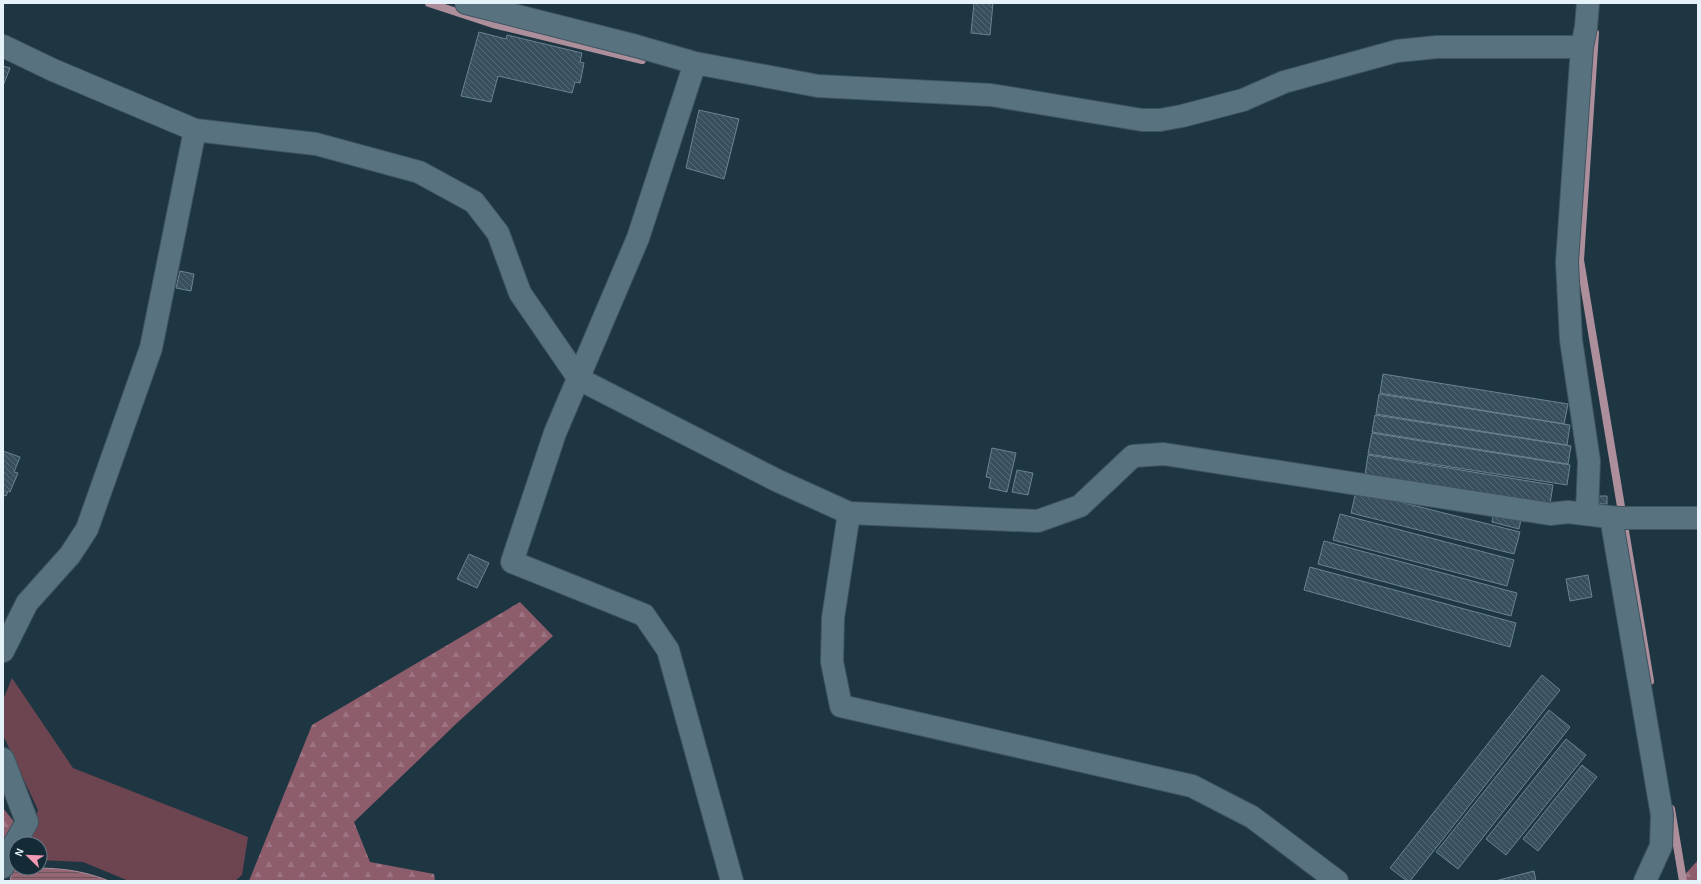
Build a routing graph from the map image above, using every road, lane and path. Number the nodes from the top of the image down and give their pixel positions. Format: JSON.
{"nodes":[{"id":1,"x":466,"y":3,"type":"edge"},
{"id":2,"x":1588,"y":3,"type":"edge"},
{"id":3,"x":3,"y":46,"type":"edge"},
{"id":4,"x":1582,"y":47,"type":"junction"},
{"id":5,"x":694,"y":63,"type":"junction"},
{"id":6,"x":195,"y":130,"type":"junction"},
{"id":7,"x":579,"y":379,"type":"junction"},
{"id":8,"x":849,"y":513,"type":"junction"},
{"id":9,"x":1587,"y":513,"type":"junction"},
{"id":10,"x":1619,"y":518,"type":"junction"},
{"id":11,"x":1698,"y":518,"type":"edge"},
{"id":12,"x":3,"y":651,"type":"edge"},
{"id":13,"x":3,"y":759,"type":"edge"},
{"id":14,"x":3,"y":867,"type":"edge"},
{"id":15,"x":732,"y":881,"type":"edge"},
{"id":16,"x":1337,"y":881,"type":"edge"},
{"id":17,"x":1645,"y":881,"type":"edge"}],
"edges":[{"from":1,"to":5,"type":"street"},
{"from":2,"to":4,"type":"street"},
{"from":3,"to":6,"type":"street"},
{"from":4,"to":5,"type":"street"},
{"from":4,"to":9,"type":"street"},
{"from":5,"to":7,"type":"street"},
{"from":6,"to":7,"type":"street"},
{"from":6,"to":12,"type":"street"},
{"from":7,"to":8,"type":"street"},
{"from":7,"to":15,"type":"street"},
{"from":8,"to":9,"type":"street"},
{"from":8,"to":16,"type":"street"},
{"from":9,"to":10,"type":"street"},
{"from":10,"to":11,"type":"street"},
{"from":10,"to":17,"type":"street"},
{"from":13,"to":14,"type":"street"}]}
